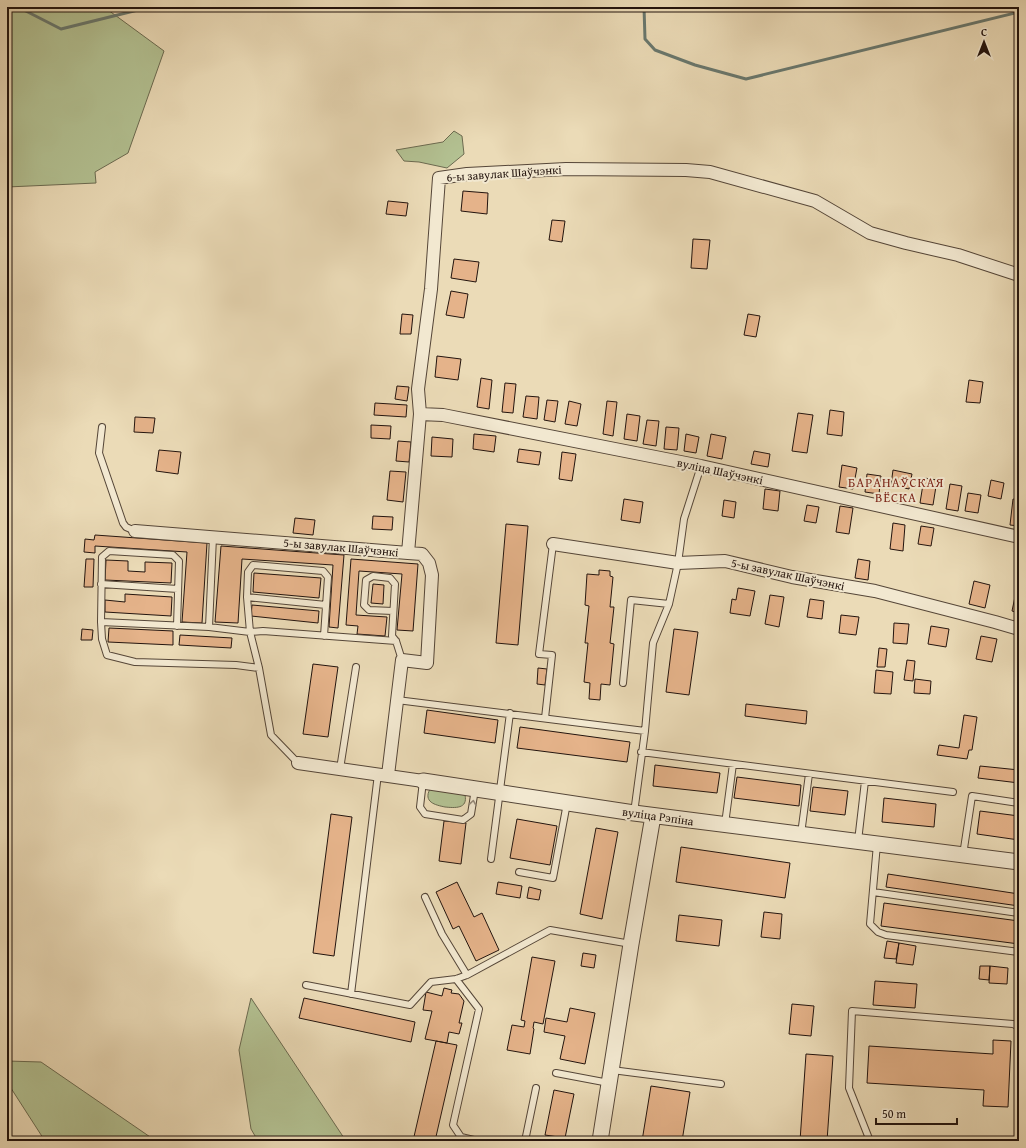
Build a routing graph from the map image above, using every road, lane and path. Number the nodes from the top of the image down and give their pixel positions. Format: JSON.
{"nodes":[{"id":1,"x":1019,"y":275,"type":"edge"},
{"id":2,"x":420,"y":414,"type":"junction"},
{"id":3,"x":102,"y":427,"type":"dead end"},
{"id":4,"x":701,"y":466,"type":"junction"},
{"id":5,"x":134,"y":531,"type":"joint"},
{"id":6,"x":213,"y":536,"type":"junction"},
{"id":7,"x":1019,"y":537,"type":"edge"},
{"id":8,"x":553,"y":544,"type":"joint"},
{"id":9,"x":408,"y":553,"type":"junction"},
{"id":10,"x":678,"y":562,"type":"junction"},
{"id":11,"x":101,"y":584,"type":"junction"},
{"id":12,"x":178,"y":589,"type":"junction"},
{"id":13,"x":247,"y":597,"type":"junction"},
{"id":14,"x":669,"y":604,"type":"junction"},
{"id":15,"x":326,"y":605,"type":"junction"},
{"id":16,"x":393,"y":611,"type":"junction"},
{"id":17,"x":101,"y":622,"type":"junction"},
{"id":18,"x":177,"y":626,"type":"junction"},
{"id":19,"x":209,"y":627,"type":"junction"},
{"id":20,"x":1019,"y":629,"type":"edge"},
{"id":21,"x":250,"y":632,"type":"junction"},
{"id":22,"x":324,"y":636,"type":"junction"},
{"id":23,"x":396,"y":642,"type":"junction"},
{"id":24,"x":402,"y":660,"type":"junction"},
{"id":25,"x":356,"y":667,"type":"dead end"},
{"id":26,"x":259,"y":668,"type":"junction"},
{"id":27,"x":623,"y":683,"type":"dead end"},
{"id":28,"x":397,"y":700,"type":"junction"},
{"id":29,"x":510,"y":713,"type":"junction"},
{"id":30,"x":545,"y":718,"type":"junction"},
{"id":31,"x":645,"y":731,"type":"junction"},
{"id":32,"x":642,"y":752,"type":"junction"},
{"id":33,"x":298,"y":763,"type":"joint"},
{"id":34,"x":733,"y":764,"type":"junction"},
{"id":35,"x":340,"y":769,"type":"junction"},
{"id":36,"x":383,"y":774,"type":"junction"},
{"id":37,"x":809,"y":774,"type":"junction"},
{"id":38,"x":423,"y":781,"type":"junction"},
{"id":39,"x":866,"y":781,"type":"junction"},
{"id":40,"x":475,"y":789,"type":"junction"},
{"id":41,"x":952,"y":792,"type":"dead end"},
{"id":42,"x":500,"y":793,"type":"junction"},
{"id":43,"x":567,"y":803,"type":"junction"},
{"id":44,"x":1019,"y":803,"type":"edge"},
{"id":45,"x":634,"y":813,"type":"junction"},
{"id":46,"x":653,"y":816,"type":"junction"},
{"id":47,"x":725,"y":825,"type":"junction"},
{"id":48,"x":801,"y":835,"type":"junction"},
{"id":49,"x":858,"y":842,"type":"junction"},
{"id":50,"x":877,"y":844,"type":"junction"},
{"id":51,"x":963,"y":855,"type":"junction"},
{"id":52,"x":491,"y":859,"type":"dead end"},
{"id":53,"x":1019,"y":862,"type":"edge"},
{"id":54,"x":519,"y":872,"type":"dead end"},
{"id":55,"x":873,"y":892,"type":"junction"},
{"id":56,"x":425,"y":897,"type":"dead end"},
{"id":57,"x":1019,"y":913,"type":"edge"},
{"id":58,"x":630,"y":944,"type":"junction"},
{"id":59,"x":1019,"y":952,"type":"edge"},
{"id":60,"x":467,"y":975,"type":"junction"},
{"id":61,"x":456,"y":979,"type":"junction"},
{"id":62,"x":306,"y":985,"type":"dead end"},
{"id":63,"x":351,"y":994,"type":"junction"},
{"id":64,"x":1019,"y":1027,"type":"edge"},
{"id":65,"x":556,"y":1072,"type":"dead end"},
{"id":66,"x":610,"y":1077,"type":"junction"},
{"id":67,"x":721,"y":1084,"type":"dead end"},
{"id":68,"x":536,"y":1088,"type":"dead end"},
{"id":69,"x":478,"y":1141,"type":"edge"},
{"id":70,"x":526,"y":1141,"type":"edge"},
{"id":71,"x":600,"y":1141,"type":"edge"},
{"id":72,"x":870,"y":1141,"type":"edge"}],
"edges":[{"from":1,"to":2,"type":"street","name":"6-ы завулак Шаўчэнкі"},
{"from":2,"to":4,"type":"street","name":"вуліца Шаўчэнкі"},
{"from":2,"to":9,"type":"street","name":"5-ы завулак Шаўчэнкі"},
{"from":3,"to":5,"type":"lane"},
{"from":4,"to":7,"type":"street","name":"вуліца Шаўчэнкі"},
{"from":4,"to":10,"type":"lane"},
{"from":5,"to":6,"type":"street","name":"5-ы завулак Шаўчэнкі"},
{"from":6,"to":9,"type":"street","name":"5-ы завулак Шаўчэнкі"},
{"from":6,"to":19,"type":"lane"},
{"from":8,"to":10,"type":"street","name":"5-ы завулак Шаўчэнкі"},
{"from":8,"to":30,"type":"lane"},
{"from":9,"to":24,"type":"street"},
{"from":10,"to":14,"type":"lane"},
{"from":10,"to":20,"type":"street","name":"5-ы завулак Шаўчэнкі"},
{"from":11,"to":12,"type":"lane"},
{"from":11,"to":12,"type":"lane"},
{"from":11,"to":17,"type":"lane"},
{"from":12,"to":18,"type":"lane"},
{"from":13,"to":15,"type":"lane"},
{"from":13,"to":15,"type":"lane"},
{"from":13,"to":21,"type":"lane"},
{"from":14,"to":27,"type":"lane"},
{"from":14,"to":31,"type":"lane"},
{"from":15,"to":22,"type":"lane"},
{"from":16,"to":16,"type":"lane"},
{"from":16,"to":23,"type":"lane"},
{"from":17,"to":18,"type":"lane"},
{"from":17,"to":26,"type":"lane"},
{"from":18,"to":19,"type":"lane"},
{"from":19,"to":21,"type":"lane"},
{"from":21,"to":22,"type":"lane"},
{"from":21,"to":26,"type":"lane"},
{"from":22,"to":23,"type":"lane"},
{"from":23,"to":24,"type":"lane"},
{"from":24,"to":28,"type":"street"},
{"from":25,"to":35,"type":"lane"},
{"from":26,"to":33,"type":"lane"},
{"from":28,"to":29,"type":"lane"},
{"from":28,"to":36,"type":"street"},
{"from":29,"to":30,"type":"lane"},
{"from":29,"to":42,"type":"lane"},
{"from":30,"to":31,"type":"lane"},
{"from":31,"to":32,"type":"lane"},
{"from":32,"to":34,"type":"lane"},
{"from":32,"to":45,"type":"lane"},
{"from":33,"to":35,"type":"street","name":"вуліца Рэпіна"},
{"from":34,"to":37,"type":"lane"},
{"from":34,"to":47,"type":"lane"},
{"from":35,"to":36,"type":"street","name":"вуліца Рэпіна"},
{"from":36,"to":38,"type":"street","name":"вуліца Рэпіна"},
{"from":36,"to":63,"type":"lane"},
{"from":37,"to":39,"type":"lane"},
{"from":37,"to":48,"type":"lane"},
{"from":38,"to":40,"type":"street","name":"вуліца Рэпіна"},
{"from":38,"to":40,"type":"lane","one_way":true},
{"from":39,"to":41,"type":"lane"},
{"from":39,"to":49,"type":"lane"},
{"from":40,"to":42,"type":"street","name":"вуліца Рэпіна"},
{"from":42,"to":43,"type":"street","name":"вуліца Рэпіна"},
{"from":42,"to":52,"type":"lane"},
{"from":43,"to":45,"type":"street","name":"вуліца Рэпіна"},
{"from":43,"to":54,"type":"lane"},
{"from":44,"to":51,"type":"lane"},
{"from":45,"to":46,"type":"street","name":"вуліца Рэпіна"},
{"from":46,"to":47,"type":"street","name":"вуліца Рэпіна"},
{"from":46,"to":58,"type":"street"},
{"from":47,"to":48,"type":"street","name":"вуліца Рэпіна"},
{"from":48,"to":49,"type":"street","name":"вуліца Рэпіна"},
{"from":49,"to":50,"type":"street","name":"вуліца Рэпіна"},
{"from":50,"to":51,"type":"street","name":"вуліца Рэпіна"},
{"from":50,"to":55,"type":"lane"},
{"from":51,"to":53,"type":"street","name":"вуліца Рэпіна"},
{"from":55,"to":57,"type":"lane"},
{"from":55,"to":59,"type":"lane"},
{"from":56,"to":60,"type":"lane"},
{"from":58,"to":60,"type":"lane"},
{"from":58,"to":66,"type":"street"},
{"from":60,"to":61,"type":"lane"},
{"from":61,"to":63,"type":"lane"},
{"from":61,"to":69,"type":"lane"},
{"from":62,"to":63,"type":"lane"},
{"from":64,"to":72,"type":"lane"},
{"from":65,"to":66,"type":"lane"},
{"from":66,"to":67,"type":"lane"},
{"from":66,"to":71,"type":"street"},
{"from":68,"to":70,"type":"lane"}]}
